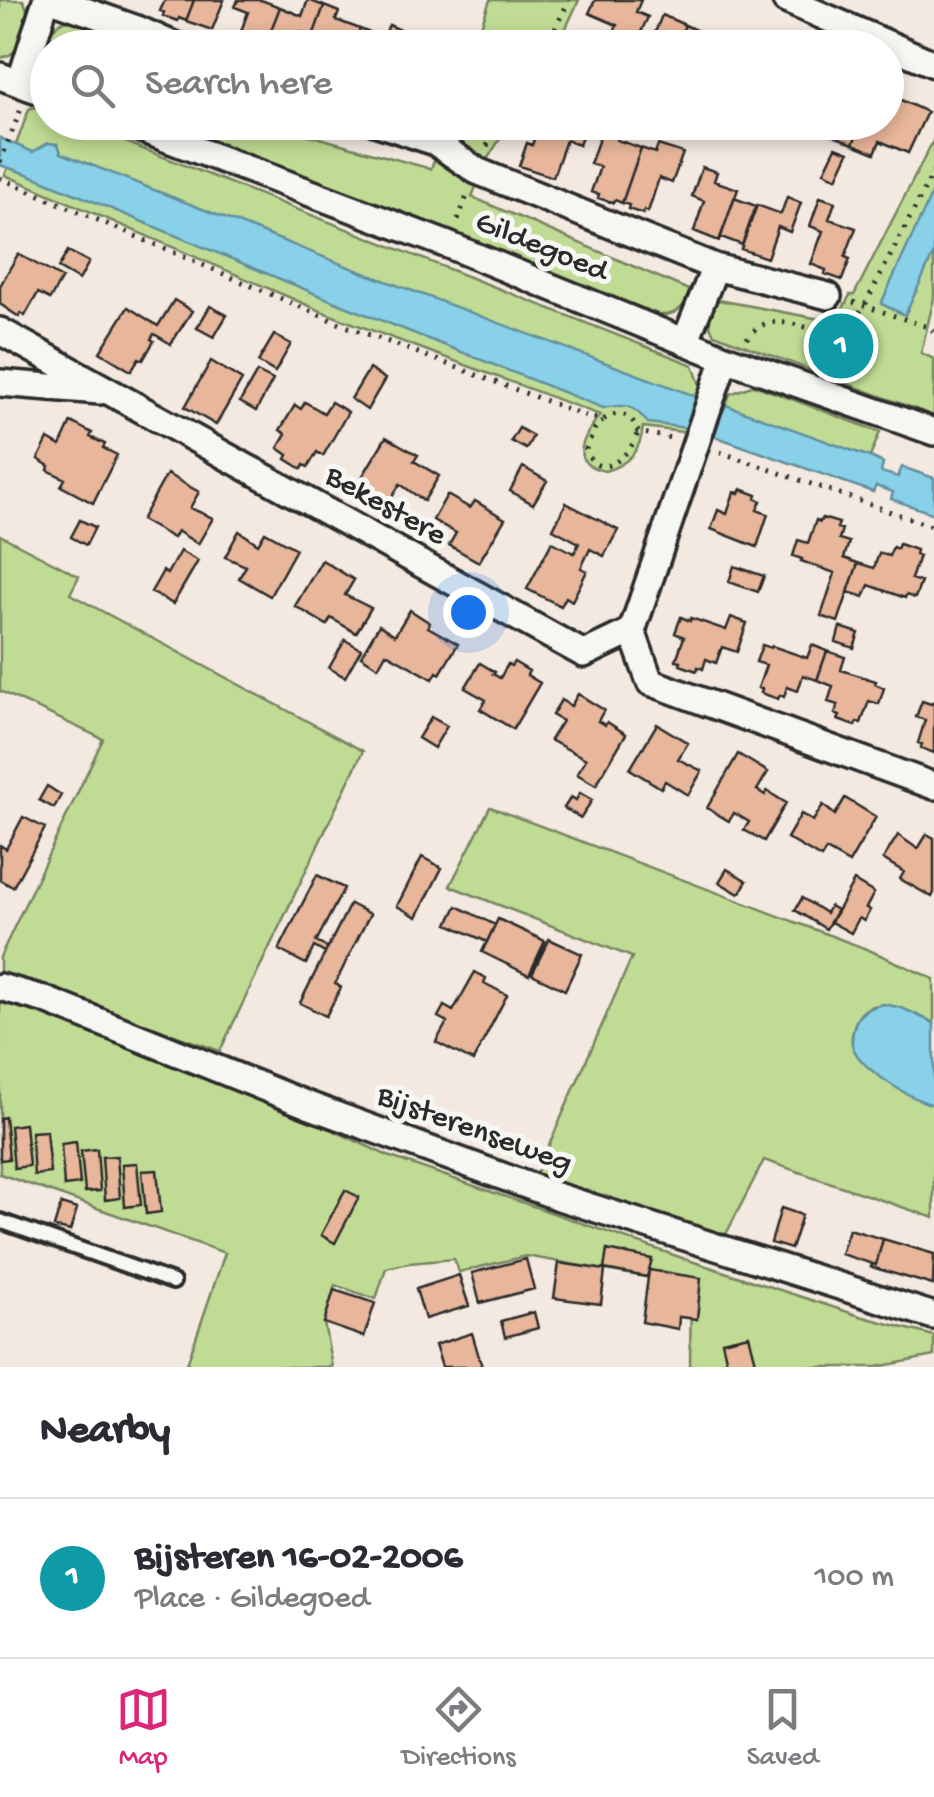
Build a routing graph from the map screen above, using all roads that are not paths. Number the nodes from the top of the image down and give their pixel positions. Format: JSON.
{"nodes":[{"id":1,"x":46,"y":0,"type":"edge"},
{"id":2,"x":54,"y":0,"type":"edge"},
{"id":3,"x":786,"y":0,"type":"edge"},
{"id":4,"x":32,"y":30,"type":"edge"},
{"id":5,"x":139,"y":30,"type":"edge"},
{"id":6,"x":855,"y":30,"type":"edge"},
{"id":7,"x":30,"y":36,"type":"edge"},
{"id":8,"x":904,"y":51,"type":"edge"},
{"id":9,"x":934,"y":64,"type":"edge"},
{"id":10,"x":10,"y":80,"type":"edge"},
{"id":11,"x":171,"y":140,"type":"edge"},
{"id":12,"x":429,"y":140,"type":"edge"},
{"id":13,"x":716,"y":268,"type":"junction"},
{"id":14,"x":828,"y":296,"type":"road end"},
{"id":15,"x":0,"y":331,"type":"edge"},
{"id":16,"x":685,"y":342,"type":"junction"},
{"id":17,"x":731,"y":360,"type":"junction"},
{"id":18,"x":0,"y":383,"type":"edge"},
{"id":19,"x":109,"y":392,"type":"junction"},
{"id":20,"x":934,"y":432,"type":"edge"},
{"id":21,"x":632,"y":631,"type":"junction"},
{"id":22,"x":934,"y":786,"type":"edge"},
{"id":23,"x":0,"y":987,"type":"edge"},
{"id":24,"x":0,"y":1221,"type":"edge"},
{"id":25,"x":174,"y":1282,"type":"dead end"},
{"id":26,"x":934,"y":1316,"type":"edge"}],
"edges":[{"from":1,"to":4,"type":"street"},
{"from":2,"to":5,"type":"street"},
{"from":3,"to":6,"type":"street"},
{"from":7,"to":10,"type":"street"},
{"from":8,"to":9,"type":"street"},
{"from":11,"to":16,"type":"street","name":"Gildegoed"},
{"from":12,"to":13,"type":"street"},
{"from":13,"to":14,"type":"street"},
{"from":13,"to":16,"type":"street"},
{"from":15,"to":19,"type":"street","name":"Bekestere"},
{"from":16,"to":17,"type":"street","name":"Gildegoed"},
{"from":17,"to":20,"type":"street","name":"Gildegoed"},
{"from":17,"to":21,"type":"street"},
{"from":18,"to":19,"type":"street","name":"Bekestere"},
{"from":19,"to":21,"type":"street","name":"Bekestere"},
{"from":21,"to":22,"type":"street"},
{"from":23,"to":26,"type":"street","name":"Bijsterenseweg"},
{"from":24,"to":25,"type":"lane"}]}
